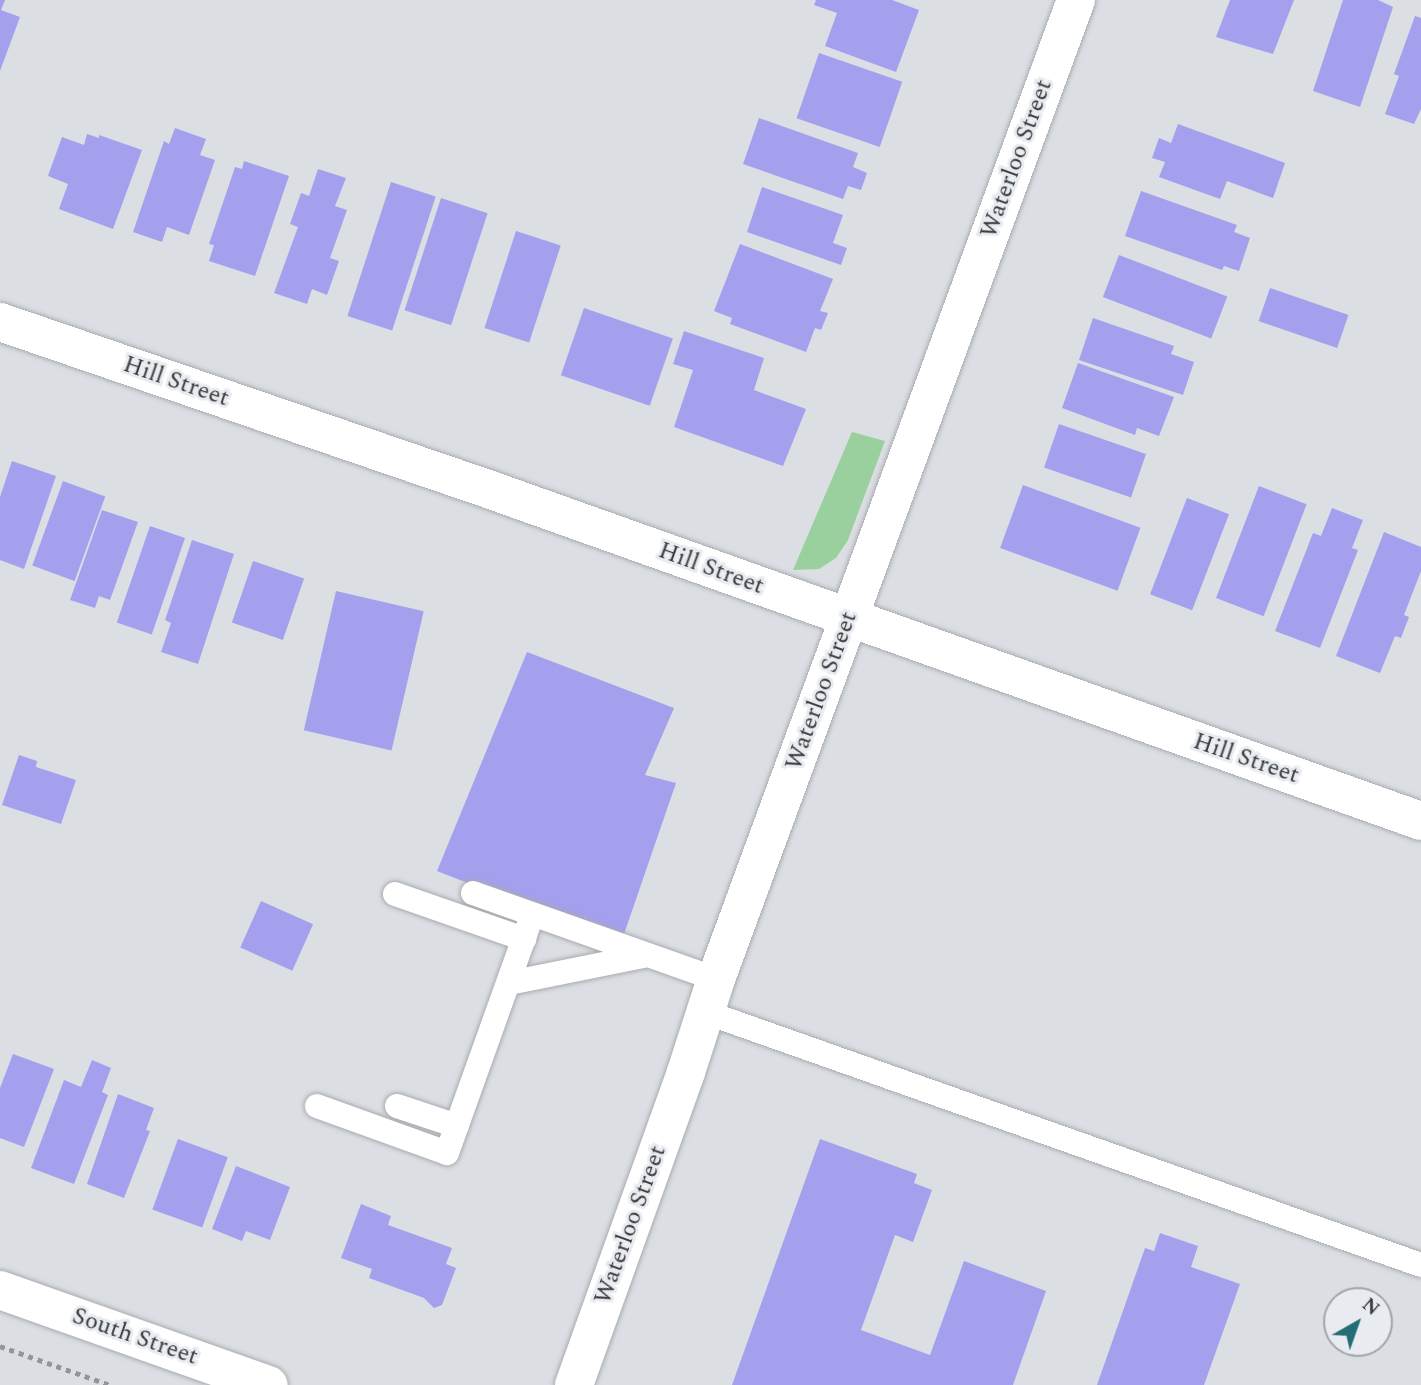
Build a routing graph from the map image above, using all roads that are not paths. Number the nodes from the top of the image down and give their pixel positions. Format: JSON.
{"nodes":[{"id":1,"x":1076,"y":0,"type":"edge"},
{"id":2,"x":0,"y":322,"type":"edge"},
{"id":3,"x":848,"y":619,"type":"junction"},
{"id":4,"x":1421,"y":821,"type":"edge"},
{"id":5,"x":473,"y":893,"type":"dead end"},
{"id":6,"x":395,"y":894,"type":"dead end"},
{"id":7,"x":532,"y":915,"type":"junction"},
{"id":8,"x":524,"y":939,"type":"junction"},
{"id":9,"x":643,"y":956,"type":"junction"},
{"id":10,"x":509,"y":983,"type":"junction"},
{"id":11,"x":710,"y":995,"type":"junction"},
{"id":12,"x":317,"y":1106,"type":"dead end"},
{"id":13,"x":397,"y":1106,"type":"dead end"},
{"id":14,"x":457,"y":1126,"type":"junction"},
{"id":15,"x":1421,"y":1265,"type":"edge"},
{"id":16,"x":0,"y":1290,"type":"edge"},
{"id":17,"x":269,"y":1385,"type":"edge"},
{"id":18,"x":574,"y":1385,"type":"edge"}],
"edges":[{"from":1,"to":3,"type":"street","name":"Waterloo Street"},
{"from":2,"to":3,"type":"street","name":"Hill Street"},
{"from":3,"to":4,"type":"street","name":"Hill Street"},
{"from":3,"to":11,"type":"street","name":"Waterloo Street"},
{"from":5,"to":7,"type":"lane"},
{"from":6,"to":8,"type":"lane"},
{"from":7,"to":8,"type":"lane"},
{"from":7,"to":9,"type":"lane"},
{"from":8,"to":10,"type":"lane"},
{"from":9,"to":10,"type":"lane"},
{"from":9,"to":11,"type":"lane"},
{"from":10,"to":14,"type":"lane"},
{"from":11,"to":15,"type":"lane"},
{"from":11,"to":18,"type":"street","name":"Waterloo Street"},
{"from":12,"to":14,"type":"lane"},
{"from":13,"to":14,"type":"lane"},
{"from":16,"to":17,"type":"street","name":"South Street"}]}
